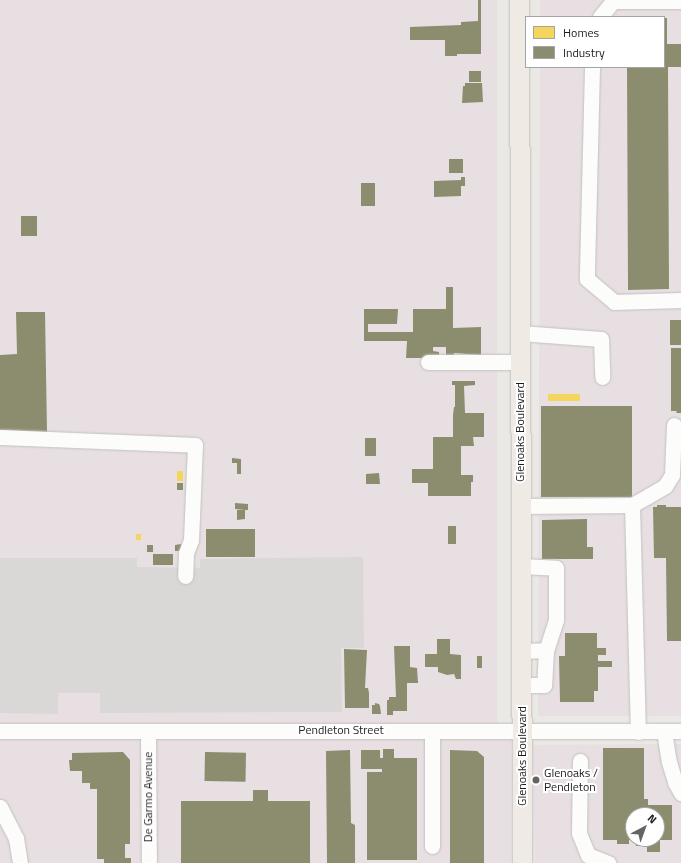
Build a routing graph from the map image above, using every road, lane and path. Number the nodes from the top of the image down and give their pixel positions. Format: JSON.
{"nodes":[{"id":1,"x":519,"y":0,"type":"edge"},
{"id":2,"x":681,"y":1,"type":"edge"},
{"id":3,"x":601,"y":16,"type":"edge"},
{"id":4,"x":592,"y":68,"type":"edge"},
{"id":5,"x":681,"y":300,"type":"edge"},
{"id":6,"x":520,"y":333,"type":"junction"},
{"id":7,"x":428,"y":362,"type":"dead end"},
{"id":8,"x":520,"y":362,"type":"junction"},
{"id":9,"x":602,"y":377,"type":"dead end"},
{"id":10,"x":674,"y":425,"type":"dead end"},
{"id":11,"x":0,"y":437,"type":"edge"},
{"id":12,"x":632,"y":505,"type":"junction"},
{"id":13,"x":521,"y":506,"type":"junction"},
{"id":14,"x":521,"y":566,"type":"junction"},
{"id":15,"x":185,"y":576,"type":"dead end"},
{"id":16,"x":546,"y":650,"type":"junction"},
{"id":17,"x":521,"y":651,"type":"junction"},
{"id":18,"x":521,"y":686,"type":"junction"},
{"id":19,"x":0,"y":731,"type":"edge"},
{"id":20,"x":148,"y":731,"type":"junction"},
{"id":21,"x":432,"y":731,"type":"junction"},
{"id":22,"x":664,"y":731,"type":"junction"},
{"id":23,"x":681,"y":731,"type":"edge"},
{"id":24,"x":521,"y":732,"type":"junction"},
{"id":25,"x":638,"y":732,"type":"junction"},
{"id":26,"x":580,"y":761,"type":"dead end"},
{"id":27,"x":681,"y":793,"type":"edge"},
{"id":28,"x":0,"y":807,"type":"edge"},
{"id":29,"x":432,"y":846,"type":"dead end"},
{"id":30,"x":20,"y":863,"type":"edge"},
{"id":31,"x":149,"y":863,"type":"edge"},
{"id":32,"x":522,"y":863,"type":"edge"},
{"id":33,"x":608,"y":863,"type":"edge"}],
"edges":[{"from":1,"to":6,"type":"main road","name":"Glenoaks Boulevard"},
{"from":2,"to":3,"type":"street"},
{"from":4,"to":5,"type":"street"},
{"from":6,"to":8,"type":"main road","name":"Glenoaks Boulevard"},
{"from":6,"to":9,"type":"street"},
{"from":7,"to":8,"type":"street"},
{"from":8,"to":13,"type":"main road","name":"Glenoaks Boulevard"},
{"from":10,"to":12,"type":"street"},
{"from":11,"to":15,"type":"street"},
{"from":12,"to":13,"type":"street"},
{"from":12,"to":25,"type":"street"},
{"from":13,"to":14,"type":"main road","name":"Glenoaks Boulevard"},
{"from":14,"to":16,"type":"street"},
{"from":14,"to":17,"type":"main road","name":"Glenoaks Boulevard"},
{"from":16,"to":17,"type":"street"},
{"from":16,"to":18,"type":"street"},
{"from":17,"to":18,"type":"main road","name":"Glenoaks Boulevard"},
{"from":18,"to":24,"type":"main road","name":"Glenoaks Boulevard"},
{"from":19,"to":20,"type":"street","name":"Pendleton Street"},
{"from":20,"to":21,"type":"street","name":"Pendleton Street"},
{"from":20,"to":31,"type":"street","name":"De Garmo Avenue"},
{"from":21,"to":24,"type":"street","name":"Pendleton Street"},
{"from":21,"to":29,"type":"street"},
{"from":22,"to":23,"type":"street","name":"Pendleton Street"},
{"from":22,"to":25,"type":"street","name":"Pendleton Street"},
{"from":22,"to":27,"type":"street"},
{"from":24,"to":25,"type":"street","name":"Pendleton Street"},
{"from":24,"to":32,"type":"main road","name":"Glenoaks Boulevard"},
{"from":26,"to":33,"type":"street"},
{"from":28,"to":30,"type":"street"}]}
